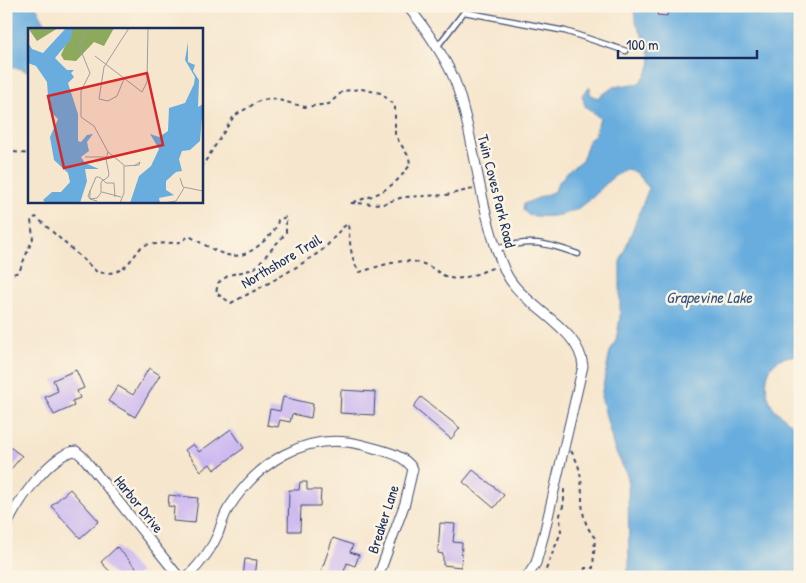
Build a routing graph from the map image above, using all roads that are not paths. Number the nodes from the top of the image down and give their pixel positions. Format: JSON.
{"nodes":[{"id":1,"x":407,"y":6,"type":"edge"},
{"id":2,"x":465,"y":9,"type":"edge"},
{"id":3,"x":436,"y":48,"type":"junction"},
{"id":4,"x":626,"y":51,"type":"dead end"},
{"id":5,"x":497,"y":249,"type":"junction"},
{"id":6,"x":578,"y":254,"type":"dead end"},
{"id":7,"x":6,"y":529,"type":"edge"},
{"id":8,"x":179,"y":577,"type":"edge"},
{"id":9,"x":187,"y":577,"type":"edge"},
{"id":10,"x":378,"y":577,"type":"edge"},
{"id":11,"x":527,"y":577,"type":"edge"}],
"edges":[{"from":1,"to":3,"type":"street","name":"Twin Coves Park Road"},
{"from":2,"to":3,"type":"lane"},
{"from":2,"to":4,"type":"lane"},
{"from":3,"to":5,"type":"street","name":"Twin Coves Park Road"},
{"from":5,"to":6,"type":"lane"},
{"from":5,"to":11,"type":"street","name":"Twin Coves Park Road"},
{"from":7,"to":8,"type":"street","name":"Harbor Drive"},
{"from":9,"to":10,"type":"street","name":"Breaker Lane"}]}
